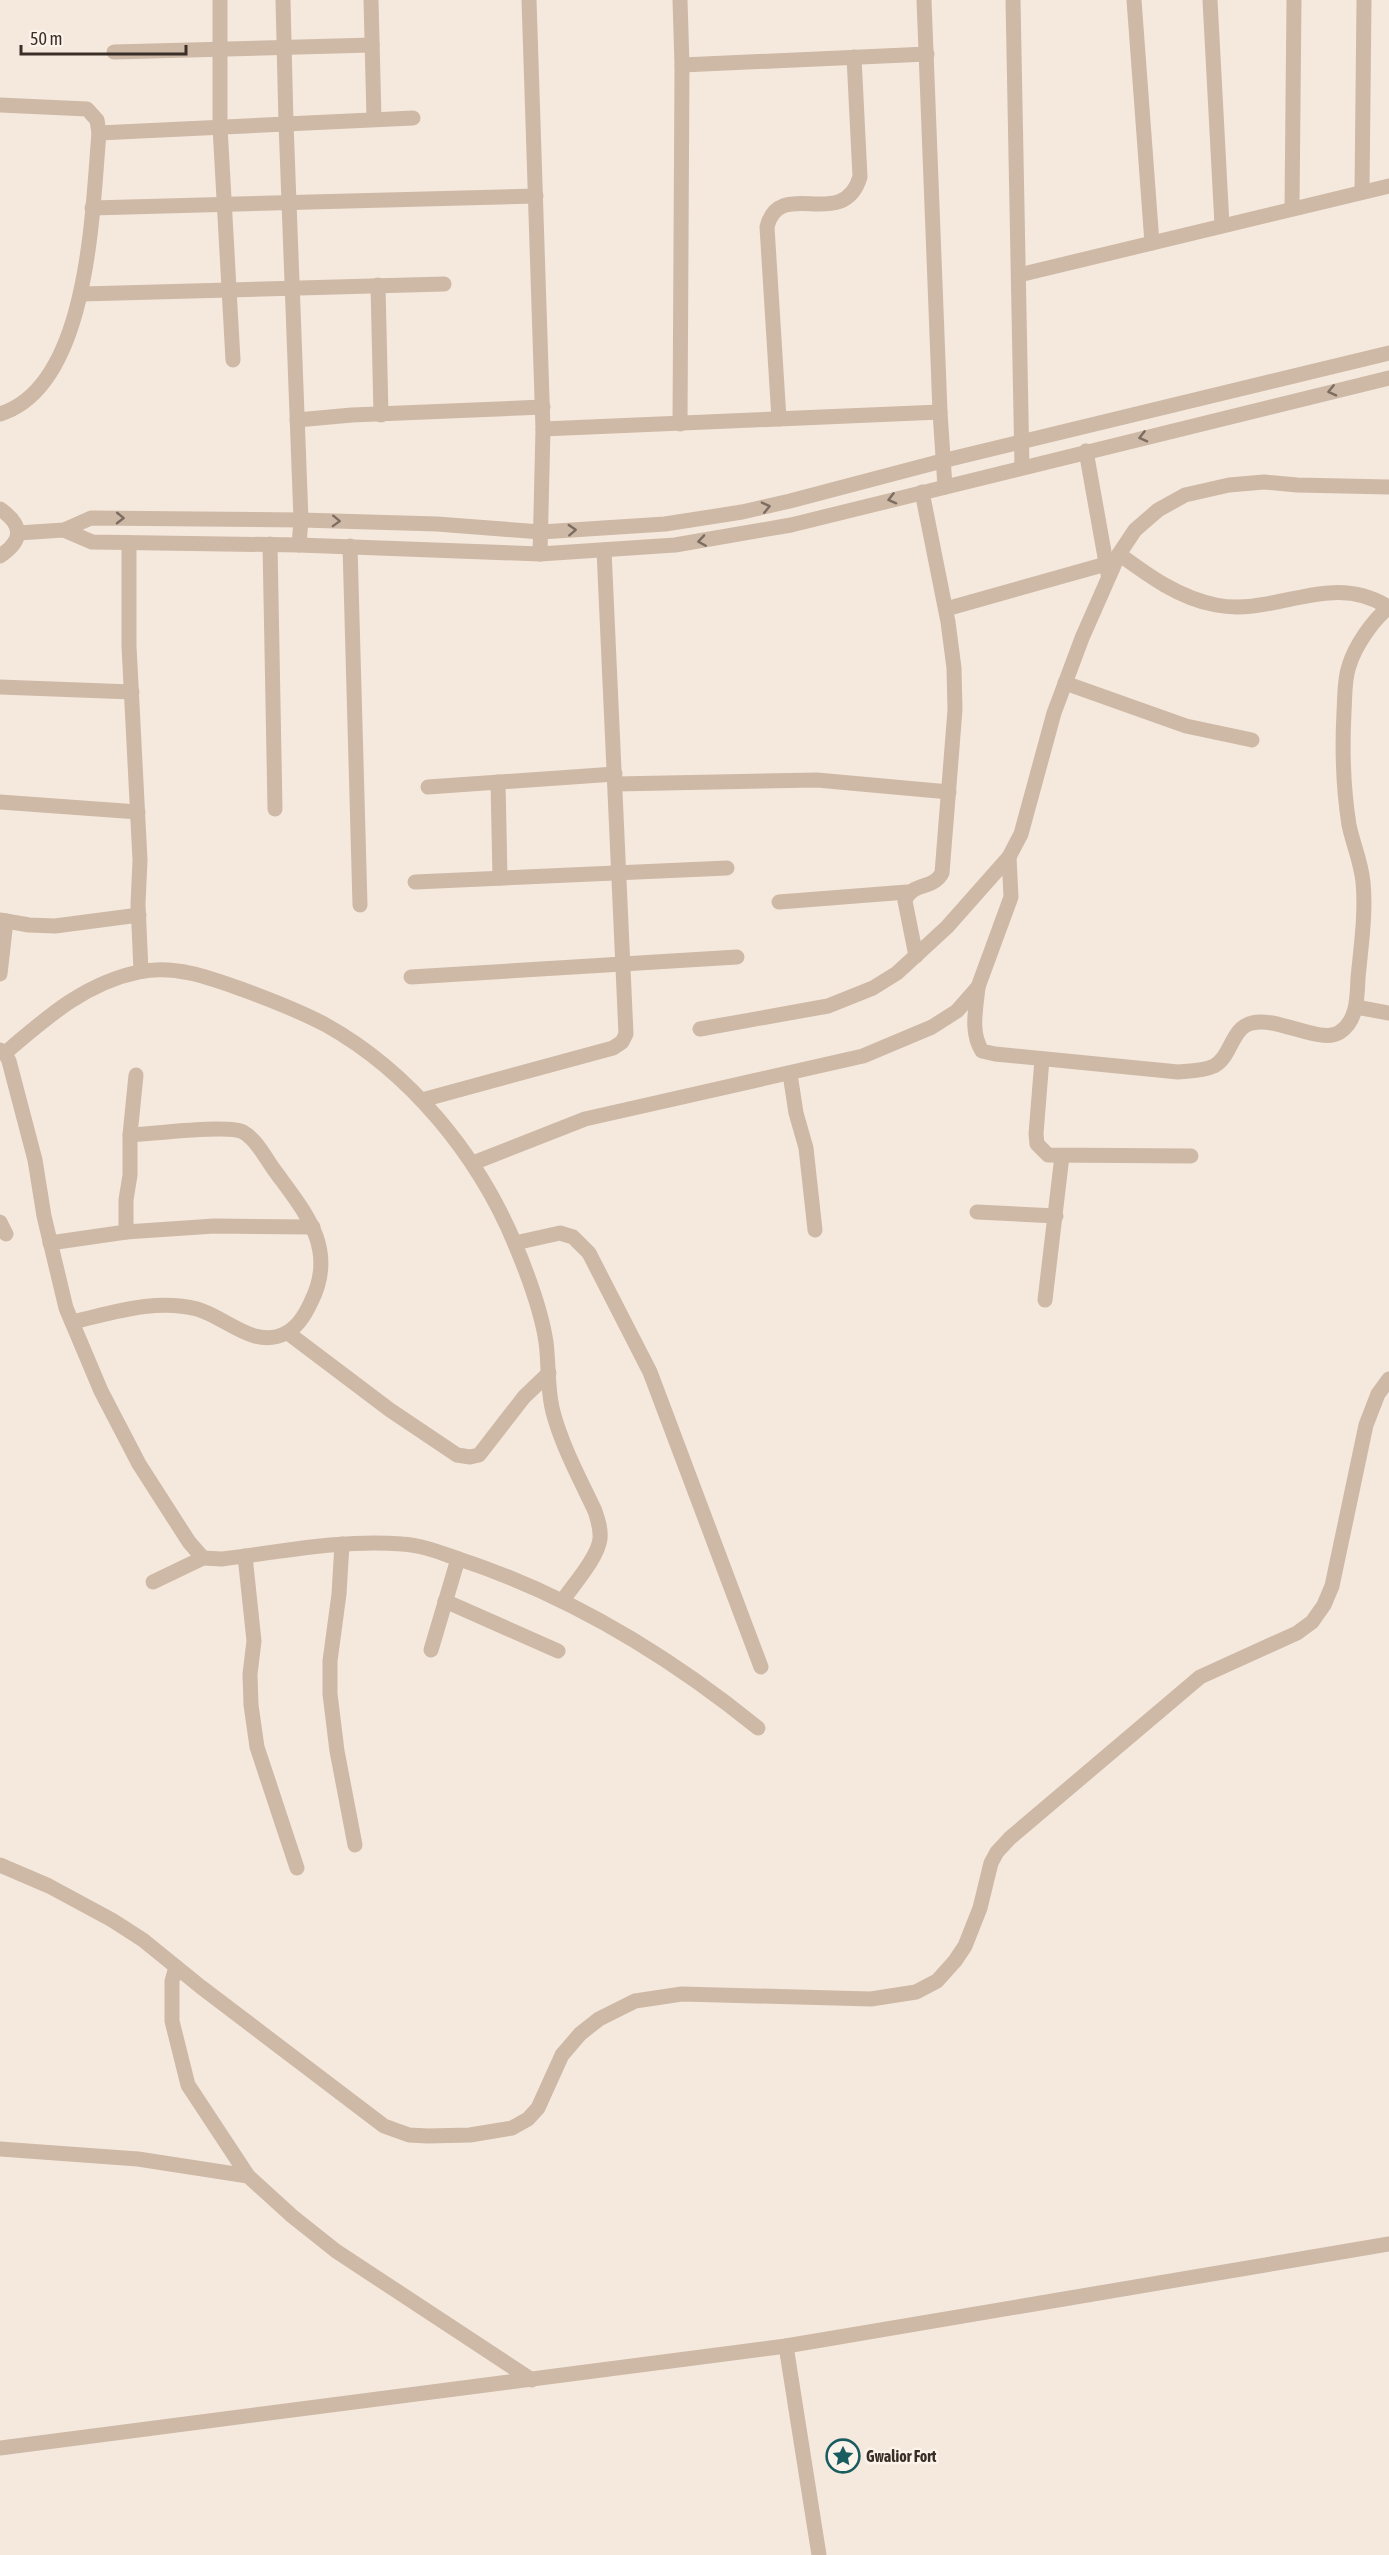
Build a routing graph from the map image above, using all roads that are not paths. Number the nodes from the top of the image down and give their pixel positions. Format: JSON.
{"nodes":[{"id":1,"x":220,"y":0,"type":"edge"},
{"id":2,"x":284,"y":0,"type":"edge"},
{"id":3,"x":371,"y":0,"type":"edge"},
{"id":4,"x":529,"y":0,"type":"edge"},
{"id":5,"x":680,"y":0,"type":"edge"},
{"id":6,"x":924,"y":0,"type":"edge"},
{"id":7,"x":1013,"y":0,"type":"edge"},
{"id":8,"x":1134,"y":0,"type":"edge"},
{"id":9,"x":1210,"y":0,"type":"edge"},
{"id":10,"x":1294,"y":0,"type":"edge"},
{"id":11,"x":1364,"y":0,"type":"edge"},
{"id":12,"x":372,"y":45,"type":"junction"},
{"id":13,"x":284,"y":47,"type":"junction"},
{"id":14,"x":221,"y":49,"type":"junction"},
{"id":15,"x":114,"y":52,"type":"dead end"},
{"id":16,"x":927,"y":54,"type":"junction"},
{"id":17,"x":854,"y":57,"type":"junction"},
{"id":18,"x":682,"y":65,"type":"junction"},
{"id":19,"x":0,"y":105,"type":"edge"},
{"id":20,"x":413,"y":118,"type":"dead end"},
{"id":21,"x":374,"y":119,"type":"junction"},
{"id":22,"x":286,"y":123,"type":"junction"},
{"id":23,"x":220,"y":127,"type":"junction"},
{"id":24,"x":99,"y":133,"type":"junction"},
{"id":25,"x":1389,"y":186,"type":"edge"},
{"id":26,"x":1362,"y":191,"type":"junction"},
{"id":27,"x":536,"y":196,"type":"junction"},
{"id":28,"x":289,"y":204,"type":"junction"},
{"id":29,"x":224,"y":205,"type":"junction"},
{"id":30,"x":92,"y":208,"type":"junction"},
{"id":31,"x":1292,"y":208,"type":"junction"},
{"id":32,"x":1222,"y":225,"type":"junction"},
{"id":33,"x":1152,"y":243,"type":"junction"},
{"id":34,"x":1019,"y":274,"type":"junction"},
{"id":35,"x":444,"y":284,"type":"dead end"},
{"id":36,"x":378,"y":285,"type":"junction"},
{"id":37,"x":292,"y":287,"type":"junction"},
{"id":38,"x":228,"y":290,"type":"junction"},
{"id":39,"x":82,"y":294,"type":"junction"},
{"id":40,"x":1389,"y":353,"type":"edge"},
{"id":41,"x":233,"y":360,"type":"dead end"},
{"id":42,"x":1389,"y":378,"type":"edge"},
{"id":43,"x":543,"y":406,"type":"junction"},
{"id":44,"x":940,"y":412,"type":"junction"},
{"id":45,"x":0,"y":414,"type":"edge"},
{"id":46,"x":381,"y":415,"type":"junction"},
{"id":47,"x":779,"y":418,"type":"junction"},
{"id":48,"x":297,"y":420,"type":"junction"},
{"id":49,"x":680,"y":424,"type":"junction"},
{"id":50,"x":543,"y":429,"type":"junction"},
{"id":51,"x":1021,"y":443,"type":"junction"},
{"id":52,"x":1086,"y":451,"type":"junction"},
{"id":53,"x":942,"y":461,"type":"junction"},
{"id":54,"x":1022,"y":467,"type":"junction"},
{"id":55,"x":945,"y":487,"type":"junction"},
{"id":56,"x":1389,"y":487,"type":"edge"},
{"id":57,"x":921,"y":492,"type":"junction"},
{"id":58,"x":0,"y":509,"type":"edge"},
{"id":59,"x":301,"y":520,"type":"junction"},
{"id":60,"x":64,"y":530,"type":"junction"},
{"id":61,"x":541,"y":532,"type":"junction"},
{"id":62,"x":18,"y":533,"type":"junction"},
{"id":63,"x":129,"y":543,"type":"junction"},
{"id":64,"x":270,"y":544,"type":"junction"},
{"id":65,"x":298,"y":544,"type":"junction"},
{"id":66,"x":350,"y":546,"type":"junction"},
{"id":67,"x":604,"y":550,"type":"junction"},
{"id":68,"x":540,"y":554,"type":"junction"},
{"id":69,"x":1119,"y":555,"type":"junction"},
{"id":70,"x":0,"y":556,"type":"edge"},
{"id":71,"x":1107,"y":571,"type":"junction"},
{"id":72,"x":1388,"y":607,"type":"edge"},
{"id":73,"x":946,"y":609,"type":"junction"},
{"id":74,"x":1065,"y":684,"type":"junction"},
{"id":75,"x":0,"y":687,"type":"edge"},
{"id":76,"x":132,"y":692,"type":"junction"},
{"id":77,"x":1252,"y":740,"type":"dead end"},
{"id":78,"x":615,"y":779,"type":"junction"},
{"id":79,"x":498,"y":782,"type":"junction"},
{"id":80,"x":428,"y":787,"type":"dead end"},
{"id":81,"x":949,"y":792,"type":"junction"},
{"id":82,"x":0,"y":802,"type":"edge"},
{"id":83,"x":275,"y":809,"type":"dead end"},
{"id":84,"x":138,"y":812,"type":"junction"},
{"id":85,"x":1009,"y":857,"type":"junction"},
{"id":86,"x":727,"y":868,"type":"dead end"},
{"id":87,"x":618,"y":873,"type":"junction"},
{"id":88,"x":500,"y":878,"type":"junction"},
{"id":89,"x":415,"y":882,"type":"dead end"},
{"id":90,"x":907,"y":892,"type":"junction"},
{"id":91,"x":779,"y":902,"type":"dead end"},
{"id":92,"x":360,"y":905,"type":"dead end"},
{"id":93,"x":139,"y":915,"type":"junction"},
{"id":94,"x":3,"y":920,"type":"edge"},
{"id":95,"x":916,"y":956,"type":"junction"},
{"id":96,"x":737,"y":957,"type":"dead end"},
{"id":97,"x":622,"y":962,"type":"junction"},
{"id":98,"x":141,"y":971,"type":"junction"},
{"id":99,"x":0,"y":974,"type":"edge"},
{"id":100,"x":411,"y":977,"type":"dead end"},
{"id":101,"x":978,"y":987,"type":"junction"},
{"id":102,"x":1356,"y":1007,"type":"junction"},
{"id":103,"x":1389,"y":1013,"type":"edge"},
{"id":104,"x":700,"y":1029,"type":"dead end"},
{"id":105,"x":2,"y":1051,"type":"edge"},
{"id":106,"x":1042,"y":1059,"type":"junction"},
{"id":107,"x":790,"y":1074,"type":"junction"},
{"id":108,"x":136,"y":1075,"type":"dead end"},
{"id":109,"x":422,"y":1100,"type":"junction"},
{"id":110,"x":130,"y":1135,"type":"junction"},
{"id":111,"x":1062,"y":1156,"type":"junction"},
{"id":112,"x":1191,"y":1156,"type":"dead end"},
{"id":113,"x":473,"y":1163,"type":"junction"},
{"id":114,"x":976,"y":1212,"type":"dead end"},
{"id":115,"x":1056,"y":1216,"type":"junction"},
{"id":116,"x":313,"y":1227,"type":"junction"},
{"id":117,"x":815,"y":1230,"type":"dead end"},
{"id":118,"x":126,"y":1232,"type":"junction"},
{"id":119,"x":50,"y":1243,"type":"junction"},
{"id":120,"x":515,"y":1243,"type":"junction"},
{"id":121,"x":1046,"y":1300,"type":"dead end"},
{"id":122,"x":72,"y":1322,"type":"junction"},
{"id":123,"x":288,"y":1333,"type":"junction"},
{"id":124,"x":549,"y":1373,"type":"junction"},
{"id":125,"x":1389,"y":1379,"type":"edge"},
{"id":126,"x":342,"y":1544,"type":"junction"},
{"id":127,"x":245,"y":1556,"type":"junction"},
{"id":128,"x":203,"y":1558,"type":"junction"},
{"id":129,"x":458,"y":1559,"type":"junction"},
{"id":130,"x":153,"y":1582,"type":"dead end"},
{"id":131,"x":563,"y":1600,"type":"junction"},
{"id":132,"x":445,"y":1601,"type":"junction"},
{"id":133,"x":431,"y":1650,"type":"dead end"},
{"id":134,"x":558,"y":1651,"type":"dead end"},
{"id":135,"x":761,"y":1667,"type":"dead end"},
{"id":136,"x":758,"y":1728,"type":"dead end"},
{"id":137,"x":356,"y":1845,"type":"dead end"},
{"id":138,"x":0,"y":1865,"type":"edge"},
{"id":139,"x":297,"y":1868,"type":"dead end"},
{"id":140,"x":176,"y":1967,"type":"junction"},
{"id":141,"x":0,"y":2149,"type":"edge"},
{"id":142,"x":248,"y":2176,"type":"junction"},
{"id":143,"x":1389,"y":2244,"type":"edge"},
{"id":144,"x":786,"y":2346,"type":"junction"},
{"id":145,"x":532,"y":2380,"type":"junction"},
{"id":146,"x":0,"y":2448,"type":"edge"},
{"id":147,"x":819,"y":2555,"type":"edge"}],
"edges":[{"from":1,"to":14,"type":"street"},
{"from":2,"to":13,"type":"street"},
{"from":3,"to":12,"type":"street"},
{"from":4,"to":27,"type":"street"},
{"from":5,"to":18,"type":"street"},
{"from":6,"to":16,"type":"street"},
{"from":7,"to":34,"type":"street"},
{"from":8,"to":33,"type":"street"},
{"from":9,"to":32,"type":"street"},
{"from":10,"to":31,"type":"street"},
{"from":11,"to":26,"type":"street"},
{"from":12,"to":13,"type":"street"},
{"from":12,"to":21,"type":"street"},
{"from":13,"to":14,"type":"street"},
{"from":13,"to":22,"type":"street"},
{"from":14,"to":15,"type":"street"},
{"from":14,"to":23,"type":"street"},
{"from":16,"to":17,"type":"street"},
{"from":16,"to":44,"type":"street"},
{"from":17,"to":18,"type":"street"},
{"from":17,"to":47,"type":"street"},
{"from":18,"to":49,"type":"street"},
{"from":19,"to":24,"type":"street"},
{"from":20,"to":21,"type":"street"},
{"from":21,"to":22,"type":"street"},
{"from":22,"to":23,"type":"street"},
{"from":22,"to":28,"type":"street"},
{"from":23,"to":24,"type":"street"},
{"from":23,"to":29,"type":"street"},
{"from":24,"to":30,"type":"street"},
{"from":25,"to":26,"type":"street"},
{"from":26,"to":31,"type":"street"},
{"from":27,"to":28,"type":"street"},
{"from":27,"to":43,"type":"street"},
{"from":28,"to":29,"type":"street"},
{"from":28,"to":37,"type":"street"},
{"from":29,"to":30,"type":"street"},
{"from":29,"to":38,"type":"street"},
{"from":30,"to":39,"type":"street"},
{"from":31,"to":32,"type":"street"},
{"from":32,"to":33,"type":"street"},
{"from":33,"to":34,"type":"street"},
{"from":34,"to":51,"type":"street"},
{"from":35,"to":36,"type":"street"},
{"from":36,"to":37,"type":"street"},
{"from":36,"to":46,"type":"street"},
{"from":37,"to":38,"type":"street"},
{"from":37,"to":48,"type":"street"},
{"from":38,"to":39,"type":"street"},
{"from":38,"to":41,"type":"street"},
{"from":39,"to":45,"type":"street"},
{"from":40,"to":51,"type":"street"},
{"from":42,"to":52,"type":"street","one_way":true},
{"from":43,"to":46,"type":"street"},
{"from":43,"to":50,"type":"street"},
{"from":44,"to":47,"type":"street"},
{"from":44,"to":53,"type":"street"},
{"from":46,"to":48,"type":"street"},
{"from":47,"to":49,"type":"street"},
{"from":48,"to":59,"type":"street"},
{"from":49,"to":50,"type":"street"},
{"from":50,"to":61,"type":"street"},
{"from":51,"to":53,"type":"street"},
{"from":51,"to":54,"type":"street"},
{"from":52,"to":54,"type":"street"},
{"from":52,"to":71,"type":"street"},
{"from":53,"to":55,"type":"street"},
{"from":61,"to":53,"type":"street","one_way":true},
{"from":54,"to":55,"type":"street"},
{"from":55,"to":57,"type":"street"},
{"from":56,"to":69,"type":"street"},
{"from":57,"to":67,"type":"street","one_way":true},
{"from":57,"to":73,"type":"street"},
{"from":58,"to":62,"type":"street"},
{"from":60,"to":59,"type":"street","one_way":true},
{"from":59,"to":61,"type":"street","one_way":true},
{"from":59,"to":65,"type":"street"},
{"from":60,"to":62,"type":"street"},
{"from":60,"to":63,"type":"street"},
{"from":61,"to":68,"type":"street"},
{"from":62,"to":70,"type":"street"},
{"from":63,"to":64,"type":"street"},
{"from":63,"to":76,"type":"street"},
{"from":64,"to":65,"type":"street"},
{"from":64,"to":83,"type":"street"},
{"from":65,"to":66,"type":"street"},
{"from":66,"to":68,"type":"street"},
{"from":66,"to":92,"type":"street"},
{"from":67,"to":68,"type":"street"},
{"from":67,"to":78,"type":"street"},
{"from":69,"to":71,"type":"street"},
{"from":69,"to":72,"type":"street"},
{"from":71,"to":73,"type":"street"},
{"from":71,"to":74,"type":"street"},
{"from":72,"to":102,"type":"street"},
{"from":73,"to":81,"type":"street"},
{"from":74,"to":77,"type":"street"},
{"from":74,"to":85,"type":"street"},
{"from":75,"to":76,"type":"street"},
{"from":76,"to":84,"type":"street"},
{"from":78,"to":79,"type":"street"},
{"from":78,"to":81,"type":"street"},
{"from":78,"to":87,"type":"street"},
{"from":79,"to":80,"type":"street"},
{"from":79,"to":88,"type":"street"},
{"from":81,"to":90,"type":"street"},
{"from":82,"to":84,"type":"street"},
{"from":84,"to":93,"type":"street"},
{"from":85,"to":95,"type":"street"},
{"from":85,"to":101,"type":"street"},
{"from":86,"to":87,"type":"street"},
{"from":87,"to":88,"type":"street"},
{"from":87,"to":97,"type":"street"},
{"from":88,"to":89,"type":"street"},
{"from":90,"to":91,"type":"street"},
{"from":90,"to":95,"type":"street"},
{"from":93,"to":94,"type":"street"},
{"from":93,"to":98,"type":"street"},
{"from":94,"to":99,"type":"street"},
{"from":95,"to":104,"type":"street"},
{"from":96,"to":97,"type":"street"},
{"from":97,"to":100,"type":"street"},
{"from":97,"to":109,"type":"street"},
{"from":98,"to":105,"type":"street"},
{"from":98,"to":109,"type":"street"},
{"from":101,"to":106,"type":"street"},
{"from":101,"to":107,"type":"street"},
{"from":102,"to":103,"type":"street"},
{"from":102,"to":106,"type":"street"},
{"from":105,"to":119,"type":"street"},
{"from":106,"to":111,"type":"street"},
{"from":107,"to":113,"type":"street"},
{"from":107,"to":117,"type":"street"},
{"from":108,"to":110,"type":"street"},
{"from":109,"to":113,"type":"street"},
{"from":110,"to":116,"type":"street"},
{"from":110,"to":118,"type":"street"},
{"from":111,"to":112,"type":"street"},
{"from":111,"to":115,"type":"street"},
{"from":113,"to":120,"type":"street"},
{"from":114,"to":115,"type":"street"},
{"from":115,"to":121,"type":"street"},
{"from":116,"to":118,"type":"street"},
{"from":116,"to":123,"type":"street"},
{"from":118,"to":119,"type":"street"},
{"from":119,"to":122,"type":"street"},
{"from":120,"to":124,"type":"street"},
{"from":120,"to":135,"type":"street"},
{"from":122,"to":123,"type":"street"},
{"from":122,"to":128,"type":"street"},
{"from":123,"to":124,"type":"street"},
{"from":124,"to":131,"type":"street"},
{"from":125,"to":140,"type":"street"},
{"from":126,"to":127,"type":"street"},
{"from":126,"to":129,"type":"street"},
{"from":126,"to":137,"type":"street"},
{"from":127,"to":128,"type":"street"},
{"from":127,"to":139,"type":"street"},
{"from":128,"to":130,"type":"street"},
{"from":129,"to":131,"type":"street"},
{"from":129,"to":132,"type":"street"},
{"from":131,"to":136,"type":"street"},
{"from":132,"to":133,"type":"street"},
{"from":132,"to":134,"type":"street"},
{"from":138,"to":140,"type":"street"},
{"from":140,"to":142,"type":"street"},
{"from":141,"to":142,"type":"street"},
{"from":142,"to":145,"type":"street"},
{"from":143,"to":144,"type":"street"},
{"from":144,"to":145,"type":"street"},
{"from":144,"to":147,"type":"street"},
{"from":145,"to":146,"type":"street"}]}
